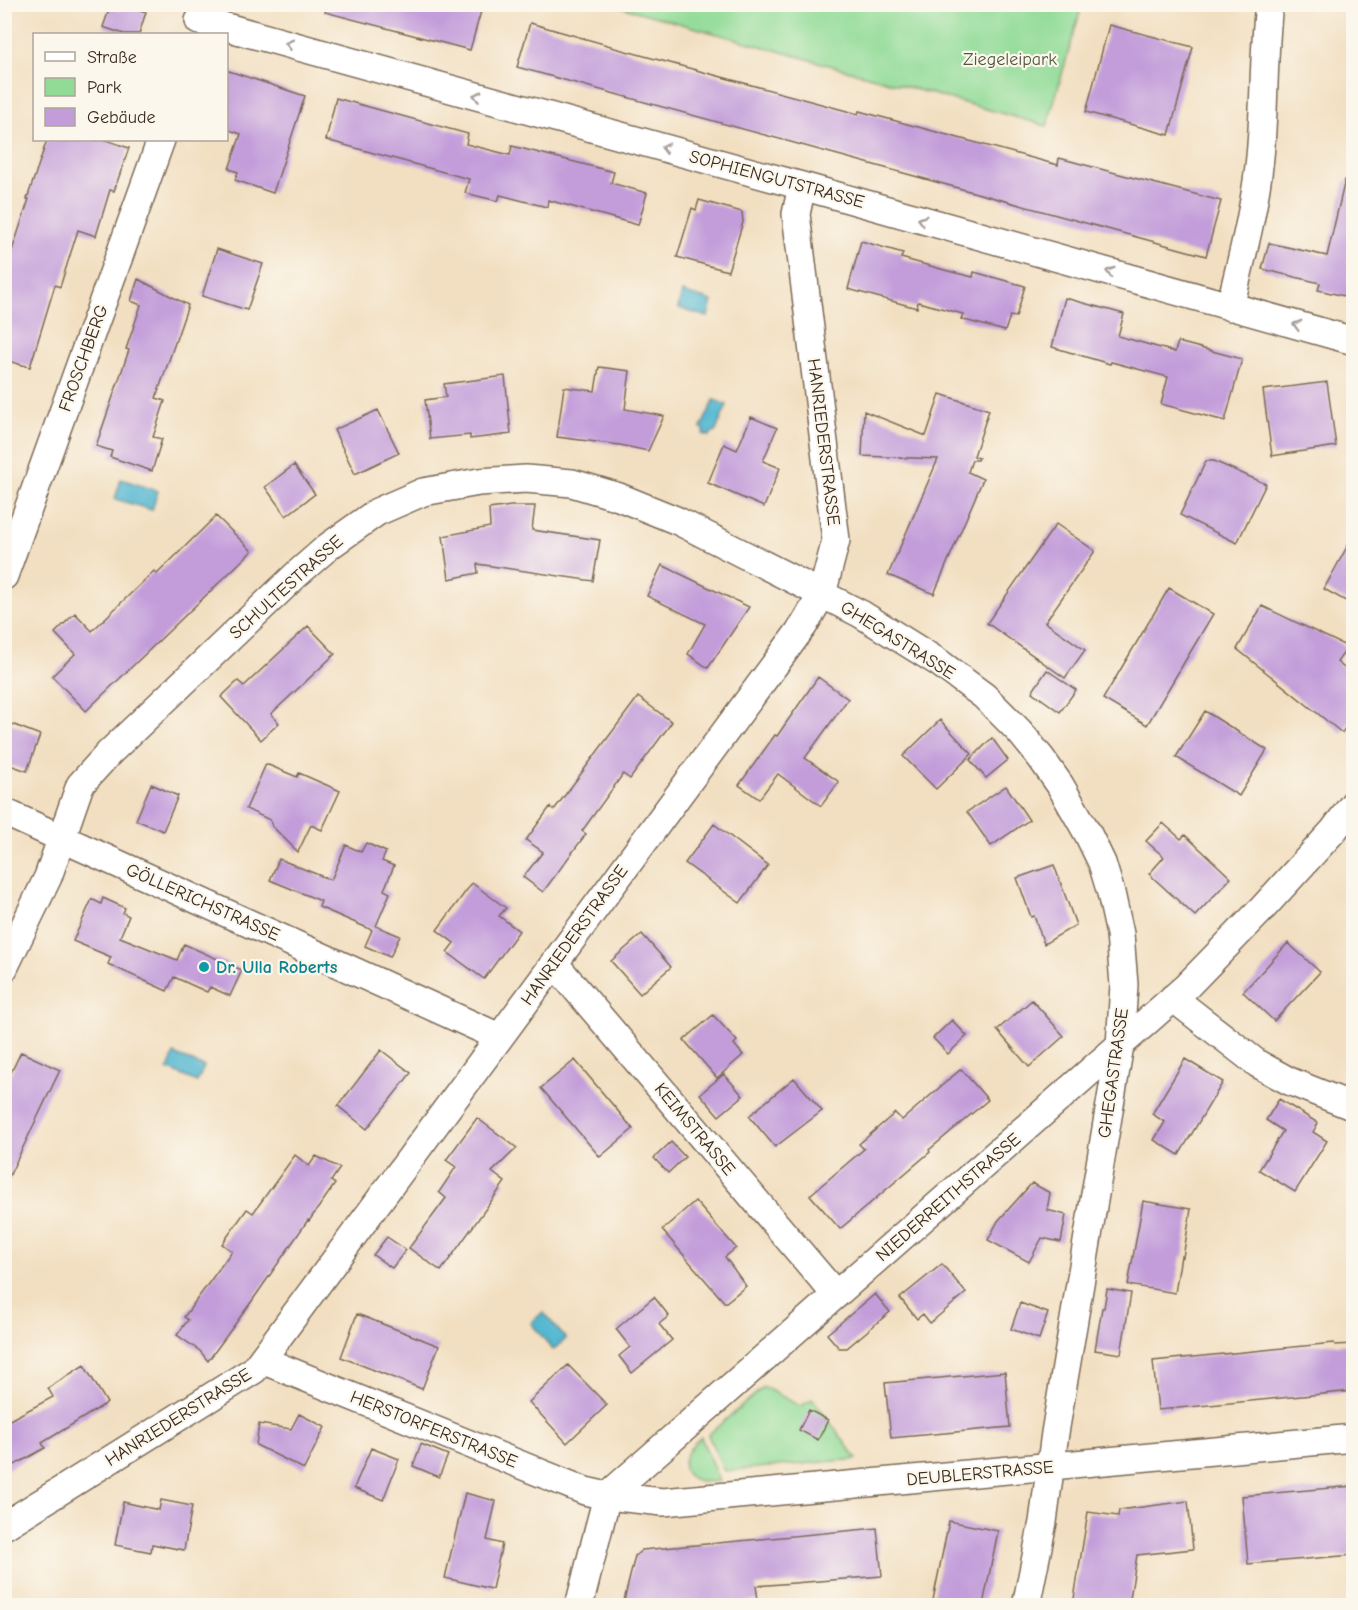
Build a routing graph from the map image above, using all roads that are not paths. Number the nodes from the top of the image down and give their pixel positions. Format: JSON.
{"nodes":[{"id":1,"x":1269,"y":4,"type":"edge"},
{"id":2,"x":199,"y":20,"type":"edge"},
{"id":3,"x":161,"y":141,"type":"edge"},
{"id":4,"x":802,"y":186,"type":"junction"},
{"id":5,"x":1230,"y":307,"type":"junction"},
{"id":6,"x":1353,"y":341,"type":"edge"},
{"id":7,"x":4,"y":576,"type":"edge"},
{"id":8,"x":822,"y":594,"type":"junction"},
{"id":9,"x":1353,"y":803,"type":"edge"},
{"id":10,"x":4,"y":812,"type":"edge"},
{"id":11,"x":62,"y":838,"type":"junction"},
{"id":12,"x":554,"y":963,"type":"junction"},
{"id":13,"x":4,"y":968,"type":"edge"},
{"id":14,"x":1173,"y":998,"type":"junction"},
{"id":15,"x":499,"y":1037,"type":"junction"},
{"id":16,"x":1120,"y":1045,"type":"junction"},
{"id":17,"x":1353,"y":1107,"type":"edge"},
{"id":18,"x":836,"y":1295,"type":"junction"},
{"id":19,"x":262,"y":1360,"type":"junction"},
{"id":20,"x":1353,"y":1438,"type":"edge"},
{"id":21,"x":1051,"y":1467,"type":"junction"},
{"id":22,"x":607,"y":1496,"type":"junction"},
{"id":23,"x":4,"y":1526,"type":"edge"},
{"id":24,"x":579,"y":1605,"type":"edge"},
{"id":25,"x":1026,"y":1605,"type":"edge"}],
"edges":[{"from":1,"to":5,"type":"street"},
{"from":4,"to":2,"type":"street","name":"SOPHIENGUTSTRASSE","one_way":true},
{"from":3,"to":7,"type":"street","name":"FROSCHBERG"},
{"from":5,"to":4,"type":"street","name":"SOPHIENGUTSTRASSE","one_way":true},
{"from":4,"to":8,"type":"street","name":"HANRIEDERSTRASSE"},
{"from":6,"to":5,"type":"street","name":"SOPHIENGUTSTRASSE","one_way":true},
{"from":8,"to":11,"type":"street","name":"SCHULTESTRASSE"},
{"from":8,"to":12,"type":"street","name":"HANRIEDERSTRASSE"},
{"from":8,"to":16,"type":"street","name":"GHEGASTRASSE"},
{"from":9,"to":14,"type":"street","name":"NIEDERREITHSTRASSE"},
{"from":10,"to":11,"type":"street","name":"GÖLLERICHSTRASSE"},
{"from":11,"to":13,"type":"street","name":"SCHULTESTRASSE"},
{"from":11,"to":15,"type":"street","name":"GÖLLERICHSTRASSE"},
{"from":12,"to":15,"type":"street","name":"HANRIEDERSTRASSE"},
{"from":12,"to":18,"type":"street","name":"KEIMSTRASSE"},
{"from":14,"to":16,"type":"street","name":"NIEDERREITHSTRASSE"},
{"from":14,"to":17,"type":"street"},
{"from":15,"to":19,"type":"street","name":"HANRIEDERSTRASSE"},
{"from":16,"to":18,"type":"street","name":"NIEDERREITHSTRASSE"},
{"from":16,"to":21,"type":"street","name":"GHEGASTRASSE"},
{"from":18,"to":22,"type":"street","name":"NIEDERREITHSTRASSE"},
{"from":19,"to":22,"type":"street","name":"HERSTORFERSTRASSE"},
{"from":19,"to":23,"type":"street","name":"HANRIEDERSTRASSE"},
{"from":20,"to":21,"type":"street","name":"DEUBLERSTRASSE"},
{"from":21,"to":22,"type":"street","name":"DEUBLERSTRASSE"},
{"from":21,"to":25,"type":"street","name":"GHEGASTRASSE"},
{"from":22,"to":24,"type":"street"}]}
